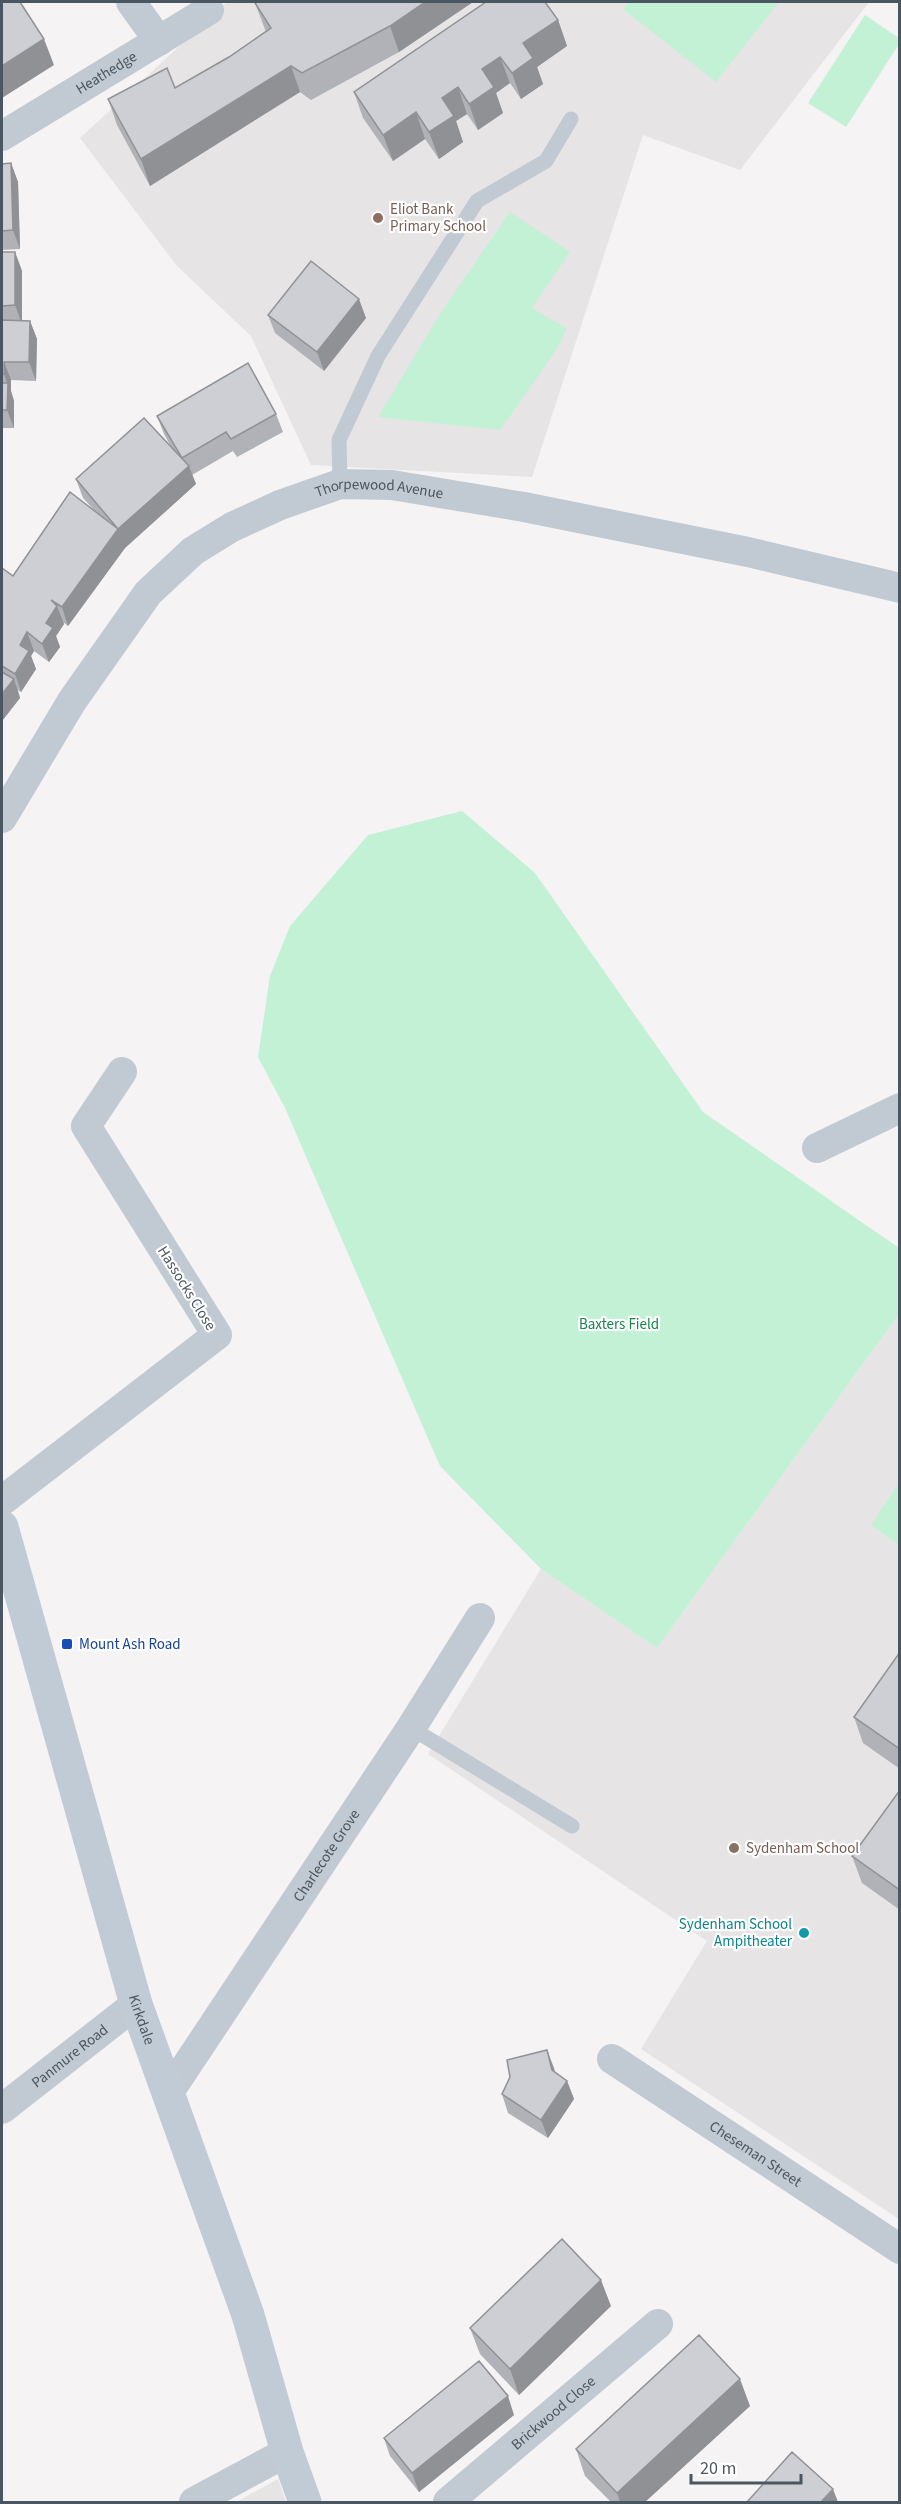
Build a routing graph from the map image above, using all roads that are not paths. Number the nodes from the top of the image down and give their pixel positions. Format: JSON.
{"nodes":[{"id":1,"x":131,"y":2,"type":"edge"},
{"id":2,"x":209,"y":10,"type":"dead end"},
{"id":3,"x":159,"y":41,"type":"junction"},
{"id":4,"x":571,"y":119,"type":"dead end"},
{"id":5,"x":2,"y":136,"type":"edge"},
{"id":6,"x":340,"y":484,"type":"junction"},
{"id":7,"x":900,"y":588,"type":"edge"},
{"id":8,"x":2,"y":819,"type":"edge"},
{"id":9,"x":122,"y":1072,"type":"dead end"},
{"id":10,"x":900,"y":1108,"type":"edge"},
{"id":11,"x":818,"y":1148,"type":"dead end"},
{"id":12,"x":2,"y":1501,"type":"edge"},
{"id":13,"x":2,"y":1527,"type":"edge"},
{"id":14,"x":8,"y":1580,"type":"edge"},
{"id":15,"x":480,"y":1618,"type":"dead end"},
{"id":16,"x":411,"y":1728,"type":"junction"},
{"id":17,"x":572,"y":1826,"type":"dead end"},
{"id":18,"x":136,"y":2004,"type":"junction"},
{"id":19,"x":612,"y":2059,"type":"dead end"},
{"id":20,"x":169,"y":2092,"type":"junction"},
{"id":21,"x":2,"y":2109,"type":"edge"},
{"id":22,"x":900,"y":2249,"type":"edge"},
{"id":23,"x":658,"y":2324,"type":"dead end"},
{"id":24,"x":287,"y":2452,"type":"junction"},
{"id":25,"x":194,"y":2502,"type":"edge"},
{"id":26,"x":305,"y":2502,"type":"edge"},
{"id":27,"x":448,"y":2502,"type":"edge"}],
"edges":[{"from":1,"to":3,"type":"street"},
{"from":2,"to":3,"type":"street","name":"Heathedge"},
{"from":3,"to":5,"type":"street","name":"Heathedge"},
{"from":4,"to":6,"type":"lane"},
{"from":6,"to":7,"type":"street","name":"Thorpewood Avenue"},
{"from":6,"to":8,"type":"street","name":"Thorpewood Avenue"},
{"from":9,"to":12,"type":"street","name":"Hassocks Close"},
{"from":10,"to":11,"type":"street"},
{"from":13,"to":14,"type":"street","name":"Kirkdale"},
{"from":14,"to":18,"type":"street","name":"Kirkdale"},
{"from":15,"to":16,"type":"street","name":"Charlecote Grove"},
{"from":16,"to":17,"type":"lane"},
{"from":16,"to":20,"type":"street","name":"Charlecote Grove"},
{"from":18,"to":20,"type":"street","name":"Kirkdale"},
{"from":18,"to":21,"type":"street","name":"Panmure Road"},
{"from":19,"to":22,"type":"street","name":"Cheseman Street"},
{"from":20,"to":24,"type":"street","name":"Kirkdale"},
{"from":23,"to":27,"type":"street","name":"Brickwood Close"},
{"from":24,"to":25,"type":"street"},
{"from":24,"to":26,"type":"street","name":"Kirkdale"}]}
